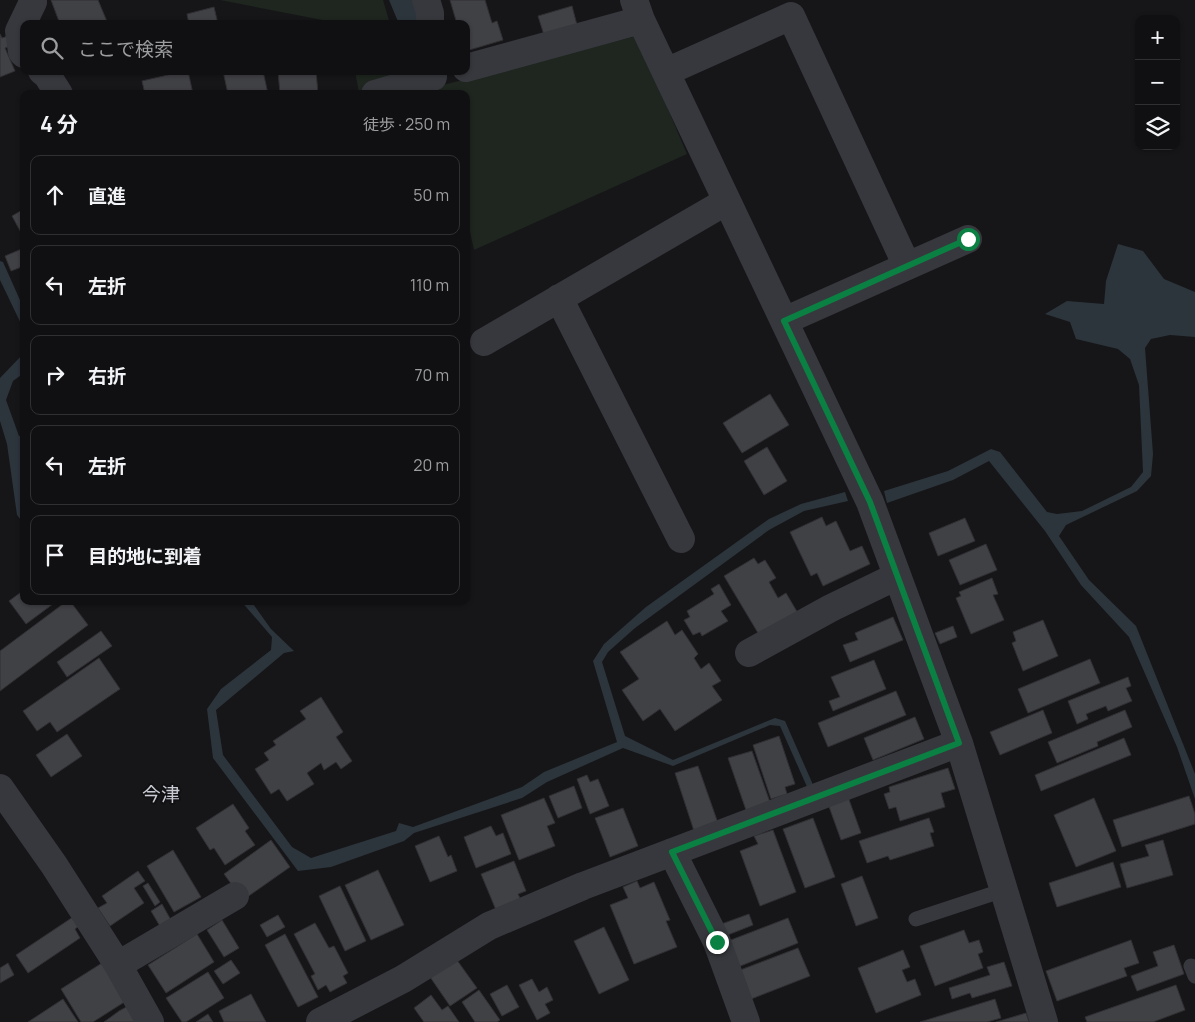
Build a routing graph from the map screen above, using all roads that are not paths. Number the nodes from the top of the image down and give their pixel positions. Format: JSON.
{"nodes":[{"id":1,"x":32,"y":0,"type":"edge"},
{"id":2,"x":426,"y":0,"type":"edge"},
{"id":3,"x":638,"y":10,"type":"edge"},
{"id":4,"x":24,"y":20,"type":"edge"},
{"id":5,"x":430,"y":20,"type":"edge"},
{"id":6,"x":470,"y":67,"type":"edge"},
{"id":7,"x":666,"y":72,"type":"junction"},
{"id":8,"x":47,"y":75,"type":"edge"},
{"id":9,"x":434,"y":75,"type":"edge"},
{"id":10,"x":56,"y":90,"type":"edge"},
{"id":11,"x":387,"y":90,"type":"edge"},
{"id":12,"x":727,"y":202,"type":"junction"},
{"id":13,"x":968,"y":239,"type":"dead end"},
{"id":14,"x":907,"y":266,"type":"junction"},
{"id":15,"x":560,"y":298,"type":"junction"},
{"id":16,"x":784,"y":321,"type":"junction"},
{"id":17,"x":484,"y":342,"type":"dead end"},
{"id":18,"x":681,"y":540,"type":"dead end"},
{"id":19,"x":897,"y":576,"type":"junction"},
{"id":20,"x":749,"y":653,"type":"dead end"},
{"id":21,"x":959,"y":743,"type":"junction"},
{"id":22,"x":0,"y":788,"type":"edge"},
{"id":23,"x":672,"y":852,"type":"junction"},
{"id":24,"x":1004,"y":890,"type":"junction"},
{"id":25,"x":235,"y":896,"type":"dead end"},
{"id":26,"x":916,"y":919,"type":"dead end"},
{"id":27,"x":118,"y":965,"type":"junction"},
{"id":28,"x":150,"y":1022,"type":"edge"},
{"id":29,"x":320,"y":1022,"type":"edge"},
{"id":30,"x":746,"y":1022,"type":"edge"},
{"id":31,"x":1044,"y":1022,"type":"edge"}],
"edges":[{"from":1,"to":4,"type":"street"},
{"from":2,"to":5,"type":"street"},
{"from":3,"to":6,"type":"street"},
{"from":3,"to":7,"type":"street"},
{"from":7,"to":12,"type":"street"},
{"from":7,"to":14,"type":"street"},
{"from":8,"to":10,"type":"street"},
{"from":9,"to":11,"type":"street"},
{"from":12,"to":15,"type":"street"},
{"from":12,"to":16,"type":"street"},
{"from":13,"to":14,"type":"street"},
{"from":14,"to":16,"type":"street"},
{"from":15,"to":17,"type":"street"},
{"from":15,"to":18,"type":"street"},
{"from":16,"to":19,"type":"street"},
{"from":19,"to":20,"type":"street"},
{"from":19,"to":21,"type":"street"},
{"from":21,"to":23,"type":"street"},
{"from":21,"to":24,"type":"street"},
{"from":22,"to":27,"type":"street"},
{"from":23,"to":29,"type":"street"},
{"from":23,"to":30,"type":"street"},
{"from":24,"to":26,"type":"lane"},
{"from":24,"to":31,"type":"street"},
{"from":25,"to":27,"type":"street"},
{"from":27,"to":28,"type":"street"}]}
